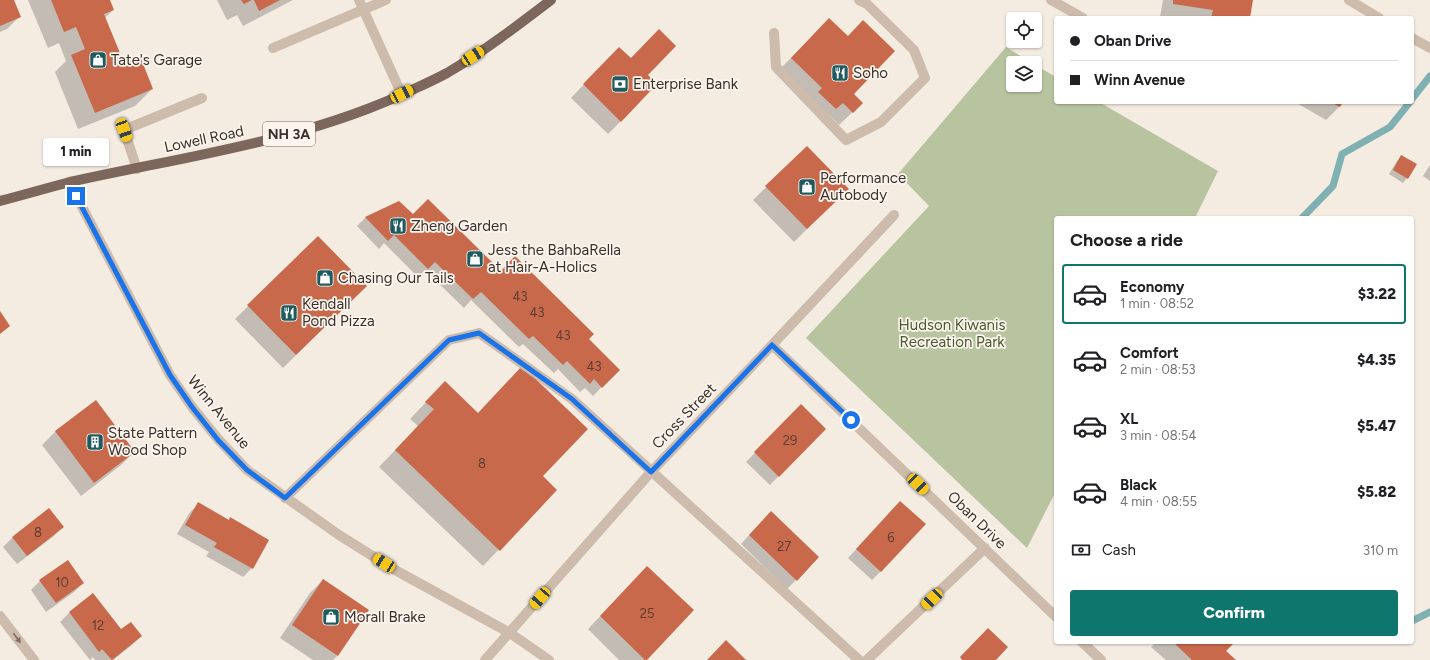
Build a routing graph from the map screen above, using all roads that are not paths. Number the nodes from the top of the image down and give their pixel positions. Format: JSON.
{"nodes":[{"id":1,"x":359,"y":0,"type":"edge"},
{"id":2,"x":386,"y":0,"type":"edge"},
{"id":3,"x":551,"y":0,"type":"edge"},
{"id":4,"x":858,"y":0,"type":"edge"},
{"id":5,"x":1051,"y":0,"type":"edge"},
{"id":6,"x":1349,"y":0,"type":"edge"},
{"id":7,"x":364,"y":10,"type":"junction"},
{"id":8,"x":1079,"y":16,"type":"edge"},
{"id":9,"x":1376,"y":16,"type":"edge"},
{"id":10,"x":774,"y":33,"type":"dead end"},
{"id":11,"x":1414,"y":39,"type":"edge"},
{"id":12,"x":273,"y":48,"type":"dead end"},
{"id":13,"x":1430,"y":48,"type":"edge"},
{"id":14,"x":402,"y":94,"type":"junction"},
{"id":15,"x":202,"y":98,"type":"dead end"},
{"id":16,"x":137,"y":169,"type":"junction"},
{"id":17,"x":69,"y":182,"type":"junction"},
{"id":18,"x":0,"y":201,"type":"edge"},
{"id":19,"x":894,"y":215,"type":"dead end"},
{"id":20,"x":772,"y":345,"type":"junction"},
{"id":21,"x":651,"y":472,"type":"junction"},
{"id":22,"x":285,"y":498,"type":"junction"},
{"id":23,"x":985,"y":548,"type":"junction"},
{"id":24,"x":1054,"y":614,"type":"edge"},
{"id":25,"x":0,"y":616,"type":"edge"},
{"id":26,"x":510,"y":633,"type":"junction"},
{"id":27,"x":1084,"y":644,"type":"edge"},
{"id":28,"x":34,"y":660,"type":"edge"},
{"id":29,"x":485,"y":660,"type":"edge"},
{"id":30,"x":549,"y":660,"type":"edge"},
{"id":31,"x":859,"y":660,"type":"edge"},
{"id":32,"x":867,"y":660,"type":"edge"},
{"id":33,"x":1101,"y":660,"type":"edge"}],
"edges":[{"from":1,"to":7,"type":"street"},
{"from":2,"to":7,"type":"street"},
{"from":3,"to":14,"type":"main road","name":"Lowell Road","number":"NH 3A"},
{"from":4,"to":10,"type":"street"},
{"from":5,"to":8,"type":"street"},
{"from":6,"to":9,"type":"street"},
{"from":7,"to":12,"type":"street"},
{"from":7,"to":14,"type":"street"},
{"from":11,"to":13,"type":"street"},
{"from":14,"to":16,"type":"main road","name":"Lowell Road","number":"NH 3A"},
{"from":15,"to":16,"type":"street"},
{"from":16,"to":17,"type":"main road","name":"Lowell Road","number":"NH 3A"},
{"from":17,"to":18,"type":"main road","name":"Lowell Road","number":"NH 3A"},
{"from":17,"to":22,"type":"street","name":"Winn Avenue"},
{"from":19,"to":20,"type":"street","name":"Cross Street"},
{"from":20,"to":21,"type":"street","name":"Cross Street"},
{"from":20,"to":23,"type":"street","name":"Oban Drive"},
{"from":21,"to":22,"type":"street"},
{"from":21,"to":26,"type":"street","name":"Cross Street"},
{"from":21,"to":31,"type":"street"},
{"from":22,"to":26,"type":"street","name":"Winn Avenue"},
{"from":23,"to":24,"type":"street","name":"Oban Drive"},
{"from":23,"to":32,"type":"street"},
{"from":25,"to":28,"type":"street","one_way":true},
{"from":26,"to":29,"type":"street","name":"Cross Street"},
{"from":26,"to":30,"type":"street","name":"Winn Avenue"},
{"from":27,"to":33,"type":"street"}]}
